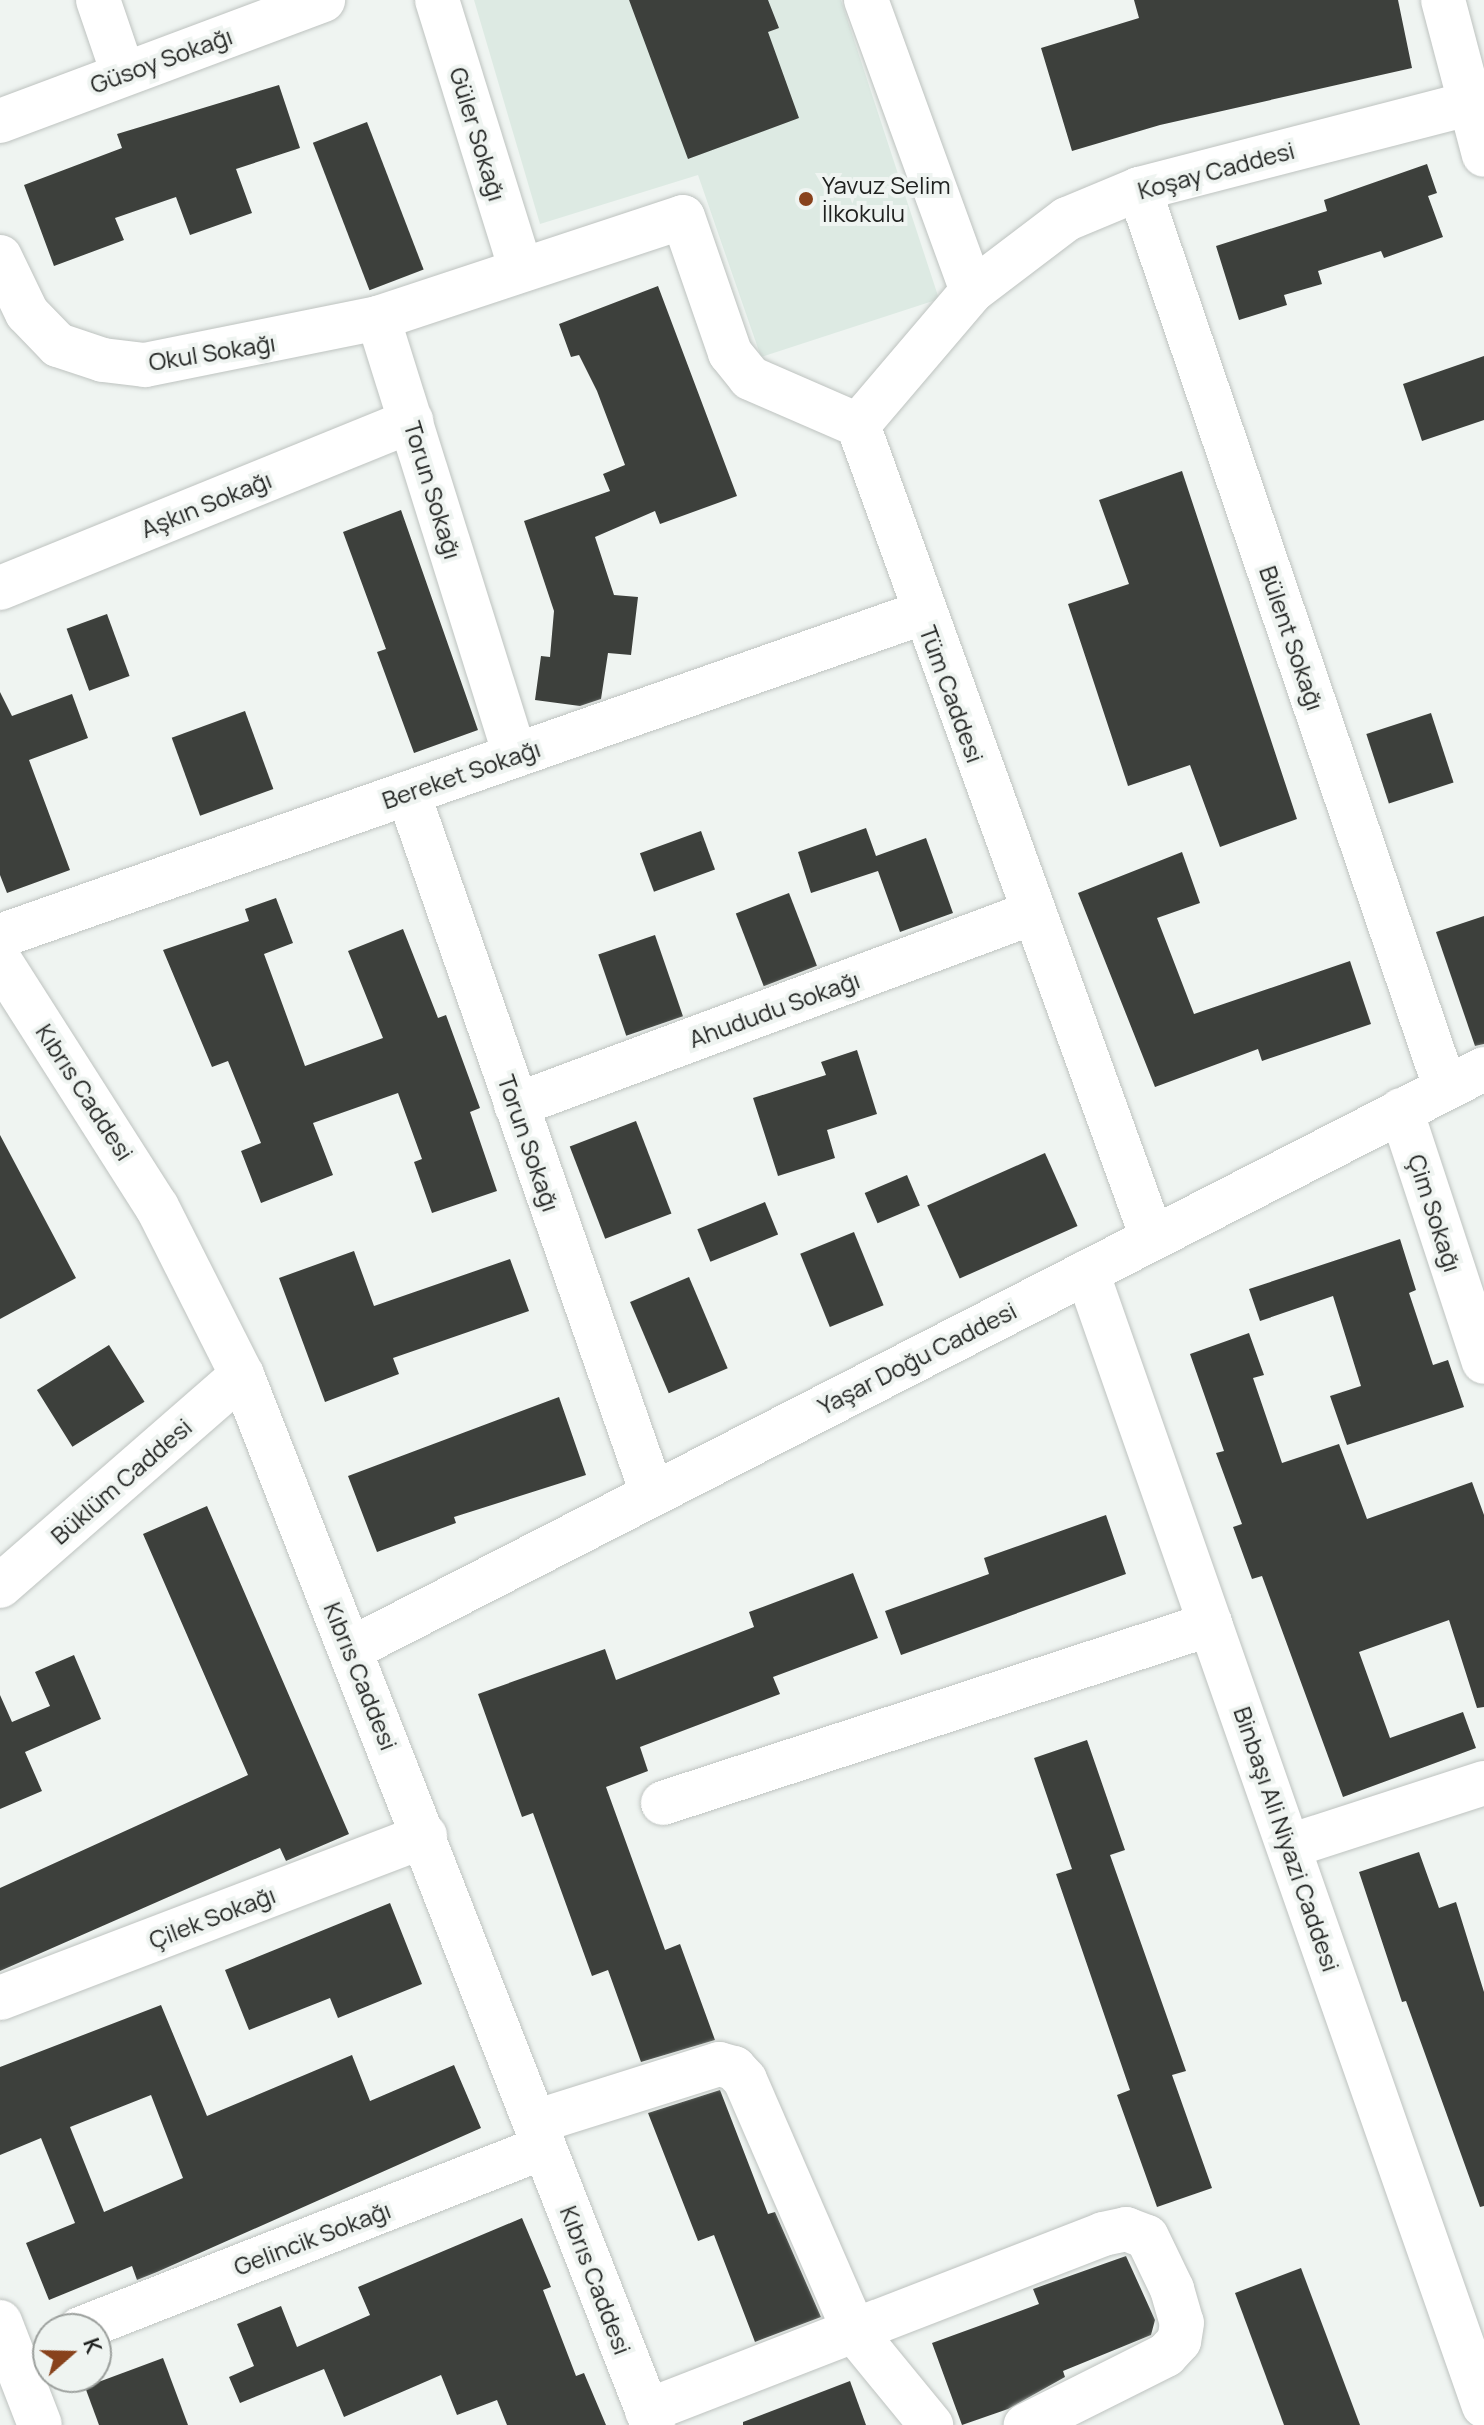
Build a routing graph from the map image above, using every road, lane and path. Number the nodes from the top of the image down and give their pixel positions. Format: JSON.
{"nodes":[{"id":1,"x":98,"y":0,"type":"edge"},
{"id":2,"x":323,"y":0,"type":"edge"},
{"id":3,"x":437,"y":0,"type":"edge"},
{"id":4,"x":866,"y":0,"type":"edge"},
{"id":5,"x":1443,"y":0,"type":"edge"},
{"id":6,"x":123,"y":73,"type":"junction"},
{"id":7,"x":1476,"y":102,"type":"edge"},
{"id":8,"x":0,"y":121,"type":"edge"},
{"id":9,"x":1484,"y":155,"type":"edge"},
{"id":10,"x":1139,"y":189,"type":"junction"},
{"id":11,"x":0,"y":257,"type":"edge"},
{"id":12,"x":520,"y":267,"type":"junction"},
{"id":13,"x":972,"y":291,"type":"junction"},
{"id":14,"x":378,"y":318,"type":"junction"},
{"id":15,"x":411,"y":421,"type":"junction"},
{"id":16,"x":858,"y":425,"type":"junction"},
{"id":17,"x":0,"y":588,"type":"edge"},
{"id":18,"x":922,"y":613,"type":"junction"},
{"id":19,"x":515,"y":755,"type":"junction"},
{"id":20,"x":408,"y":793,"type":"junction"},
{"id":21,"x":1032,"y":913,"type":"junction"},
{"id":22,"x":0,"y":936,"type":"edge"},
{"id":23,"x":0,"y":961,"type":"edge"},
{"id":24,"x":1484,"y":1069,"type":"edge"},
{"id":25,"x":1445,"y":1087,"type":"junction"},
{"id":26,"x":516,"y":1105,"type":"junction"},
{"id":27,"x":1401,"y":1110,"type":"junction"},
{"id":28,"x":1152,"y":1237,"type":"junction"},
{"id":29,"x":1087,"y":1272,"type":"junction"},
{"id":30,"x":1484,"y":1362,"type":"edge"},
{"id":31,"x":242,"y":1375,"type":"junction"},
{"id":32,"x":652,"y":1493,"type":"junction"},
{"id":33,"x":0,"y":1586,"type":"edge"},
{"id":34,"x":1211,"y":1624,"type":"junction"},
{"id":35,"x":351,"y":1649,"type":"junction"},
{"id":36,"x":1484,"y":1783,"type":"edge"},
{"id":37,"x":663,"y":1803,"type":"dead end"},
{"id":38,"x":425,"y":1836,"type":"junction"},
{"id":39,"x":1290,"y":1846,"type":"junction"},
{"id":40,"x":0,"y":1998,"type":"edge"},
{"id":41,"x":540,"y":2134,"type":"junction"},
{"id":42,"x":112,"y":2315,"type":"edge"},
{"id":43,"x":854,"y":2331,"type":"junction"},
{"id":44,"x":20,"y":2339,"type":"edge"},
{"id":45,"x":1484,"y":2406,"type":"edge"},
{"id":46,"x":650,"y":2418,"type":"edge"},
{"id":47,"x":40,"y":2425,"type":"edge"},
{"id":48,"x":931,"y":2425,"type":"edge"},
{"id":49,"x":1026,"y":2425,"type":"edge"}],
"edges":[{"from":1,"to":6,"type":"street"},
{"from":2,"to":6,"type":"street","name":"Güsoy Sokağı"},
{"from":3,"to":12,"type":"street","name":"Güler Sokağı"},
{"from":4,"to":13,"type":"street"},
{"from":5,"to":7,"type":"street"},
{"from":6,"to":8,"type":"street","name":"Güsoy Sokağı"},
{"from":7,"to":9,"type":"street"},
{"from":7,"to":10,"type":"street","name":"Koşay Caddesi"},
{"from":10,"to":13,"type":"street","name":"Koşay Caddesi"},
{"from":10,"to":25,"type":"street","name":"Bülent Sokağı"},
{"from":11,"to":14,"type":"street","name":"Okul Sokağı"},
{"from":12,"to":14,"type":"street"},
{"from":12,"to":16,"type":"street"},
{"from":13,"to":16,"type":"street","name":"Koşay Caddesi"},
{"from":14,"to":15,"type":"street","name":"Torun Sokağı"},
{"from":15,"to":17,"type":"street","name":"Aşkın Sokağı"},
{"from":15,"to":19,"type":"street","name":"Torun Sokağı"},
{"from":16,"to":18,"type":"street","name":"Tüm Caddesi"},
{"from":18,"to":19,"type":"street","name":"Bereket Sokağı"},
{"from":18,"to":21,"type":"street","name":"Tüm Caddesi"},
{"from":19,"to":20,"type":"street","name":"Bereket Sokağı"},
{"from":20,"to":22,"type":"street","name":"Bereket Sokağı"},
{"from":20,"to":26,"type":"street","name":"Torun Sokağı"},
{"from":21,"to":26,"type":"street","name":"Ahududu Sokağı"},
{"from":21,"to":28,"type":"street","name":"Tüm Caddesi"},
{"from":23,"to":31,"type":"street","name":"Kıbrıs Caddesi"},
{"from":24,"to":25,"type":"street","name":"Yaşar Doğu Caddesi"},
{"from":25,"to":27,"type":"street","name":"Yaşar Doğu Caddesi"},
{"from":26,"to":32,"type":"street","name":"Torun Sokağı"},
{"from":27,"to":28,"type":"street","name":"Yaşar Doğu Caddesi"},
{"from":27,"to":30,"type":"street","name":"Çim Sokağı"},
{"from":28,"to":29,"type":"street","name":"Yaşar Doğu Caddesi"},
{"from":29,"to":32,"type":"street","name":"Yaşar Doğu Caddesi"},
{"from":29,"to":34,"type":"street","name":"Binbaşı Ali Niyazi Caddesi"},
{"from":31,"to":33,"type":"street","name":"Büklüm Caddesi"},
{"from":31,"to":35,"type":"street","name":"Kıbrıs Caddesi"},
{"from":32,"to":35,"type":"street","name":"Yaşar Doğu Caddesi"},
{"from":34,"to":37,"type":"street"},
{"from":34,"to":39,"type":"street","name":"Binbaşı Ali Niyazi Caddesi"},
{"from":35,"to":38,"type":"street","name":"Kıbrıs Caddesi"},
{"from":36,"to":39,"type":"street"},
{"from":38,"to":40,"type":"street","name":"Çilek Sokağı"},
{"from":38,"to":41,"type":"street","name":"Kıbrıs Caddesi"},
{"from":39,"to":45,"type":"street","name":"Binbaşı Ali Niyazi Caddesi"},
{"from":41,"to":42,"type":"street","name":"Gelincik Sokağı"},
{"from":41,"to":43,"type":"street","name":"Gelincik Sokağı"},
{"from":41,"to":46,"type":"street","name":"Kıbrıs Caddesi"},
{"from":43,"to":46,"type":"street"},
{"from":43,"to":48,"type":"street"},
{"from":43,"to":49,"type":"street"},
{"from":44,"to":47,"type":"street"}]}
